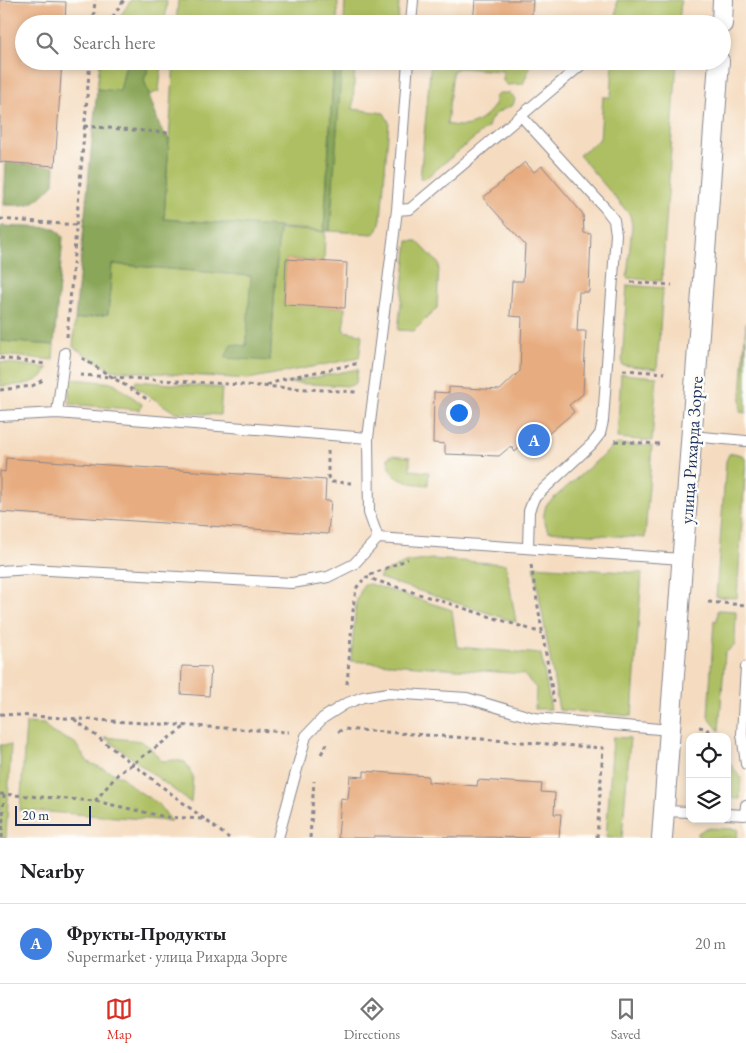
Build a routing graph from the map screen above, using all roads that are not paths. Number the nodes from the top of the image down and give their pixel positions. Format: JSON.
{"nodes":[{"id":1,"x":413,"y":0,"type":"edge"},
{"id":2,"x":723,"y":0,"type":"edge"},
{"id":3,"x":412,"y":15,"type":"edge"},
{"id":4,"x":722,"y":15,"type":"edge"},
{"id":5,"x":407,"y":70,"type":"edge"},
{"id":6,"x":575,"y":70,"type":"edge"},
{"id":7,"x":718,"y":70,"type":"edge"},
{"id":8,"x":522,"y":117,"type":"junction"},
{"id":9,"x":397,"y":210,"type":"junction"},
{"id":10,"x":65,"y":353,"type":"road end"},
{"id":11,"x":57,"y":413,"type":"junction"},
{"id":12,"x":0,"y":416,"type":"edge"},
{"id":13,"x":691,"y":436,"type":"junction"},
{"id":14,"x":368,"y":438,"type":"junction"},
{"id":15,"x":746,"y":441,"type":"edge"},
{"id":16,"x":378,"y":538,"type":"junction"},
{"id":17,"x":528,"y":547,"type":"junction"},
{"id":18,"x":682,"y":558,"type":"junction"},
{"id":19,"x":0,"y":571,"type":"edge"},
{"id":20,"x":746,"y":667,"type":"edge"},
{"id":21,"x":670,"y":730,"type":"junction"},
{"id":22,"x":746,"y":764,"type":"edge"},
{"id":23,"x":746,"y":805,"type":"edge"},
{"id":24,"x":664,"y":811,"type":"junction"},
{"id":25,"x":686,"y":812,"type":"edge"},
{"id":26,"x":731,"y":814,"type":"edge"},
{"id":27,"x":278,"y":838,"type":"edge"},
{"id":28,"x":662,"y":838,"type":"edge"}],
"edges":[{"from":1,"to":3,"type":"lane"},
{"from":2,"to":4,"type":"street"},
{"from":5,"to":9,"type":"lane"},
{"from":6,"to":8,"type":"lane"},
{"from":7,"to":13,"type":"street","name":"улица Рихарда Зорге"},
{"from":8,"to":9,"type":"lane"},
{"from":8,"to":17,"type":"lane"},
{"from":9,"to":14,"type":"lane"},
{"from":10,"to":11,"type":"lane"},
{"from":11,"to":12,"type":"lane"},
{"from":11,"to":14,"type":"lane"},
{"from":13,"to":15,"type":"lane"},
{"from":13,"to":18,"type":"street","name":"улица Рихарда Зорге"},
{"from":14,"to":16,"type":"lane"},
{"from":16,"to":17,"type":"lane"},
{"from":16,"to":19,"type":"lane"},
{"from":17,"to":18,"type":"lane"},
{"from":18,"to":21,"type":"street","name":"улица Рихарда Зорге"},
{"from":20,"to":22,"type":"lane"},
{"from":21,"to":24,"type":"street","name":"улица Рихарда Зорге"},
{"from":21,"to":27,"type":"lane"},
{"from":23,"to":26,"type":"lane"},
{"from":24,"to":25,"type":"lane"},
{"from":24,"to":28,"type":"street","name":"улица Рихарда Зорге"}]}
